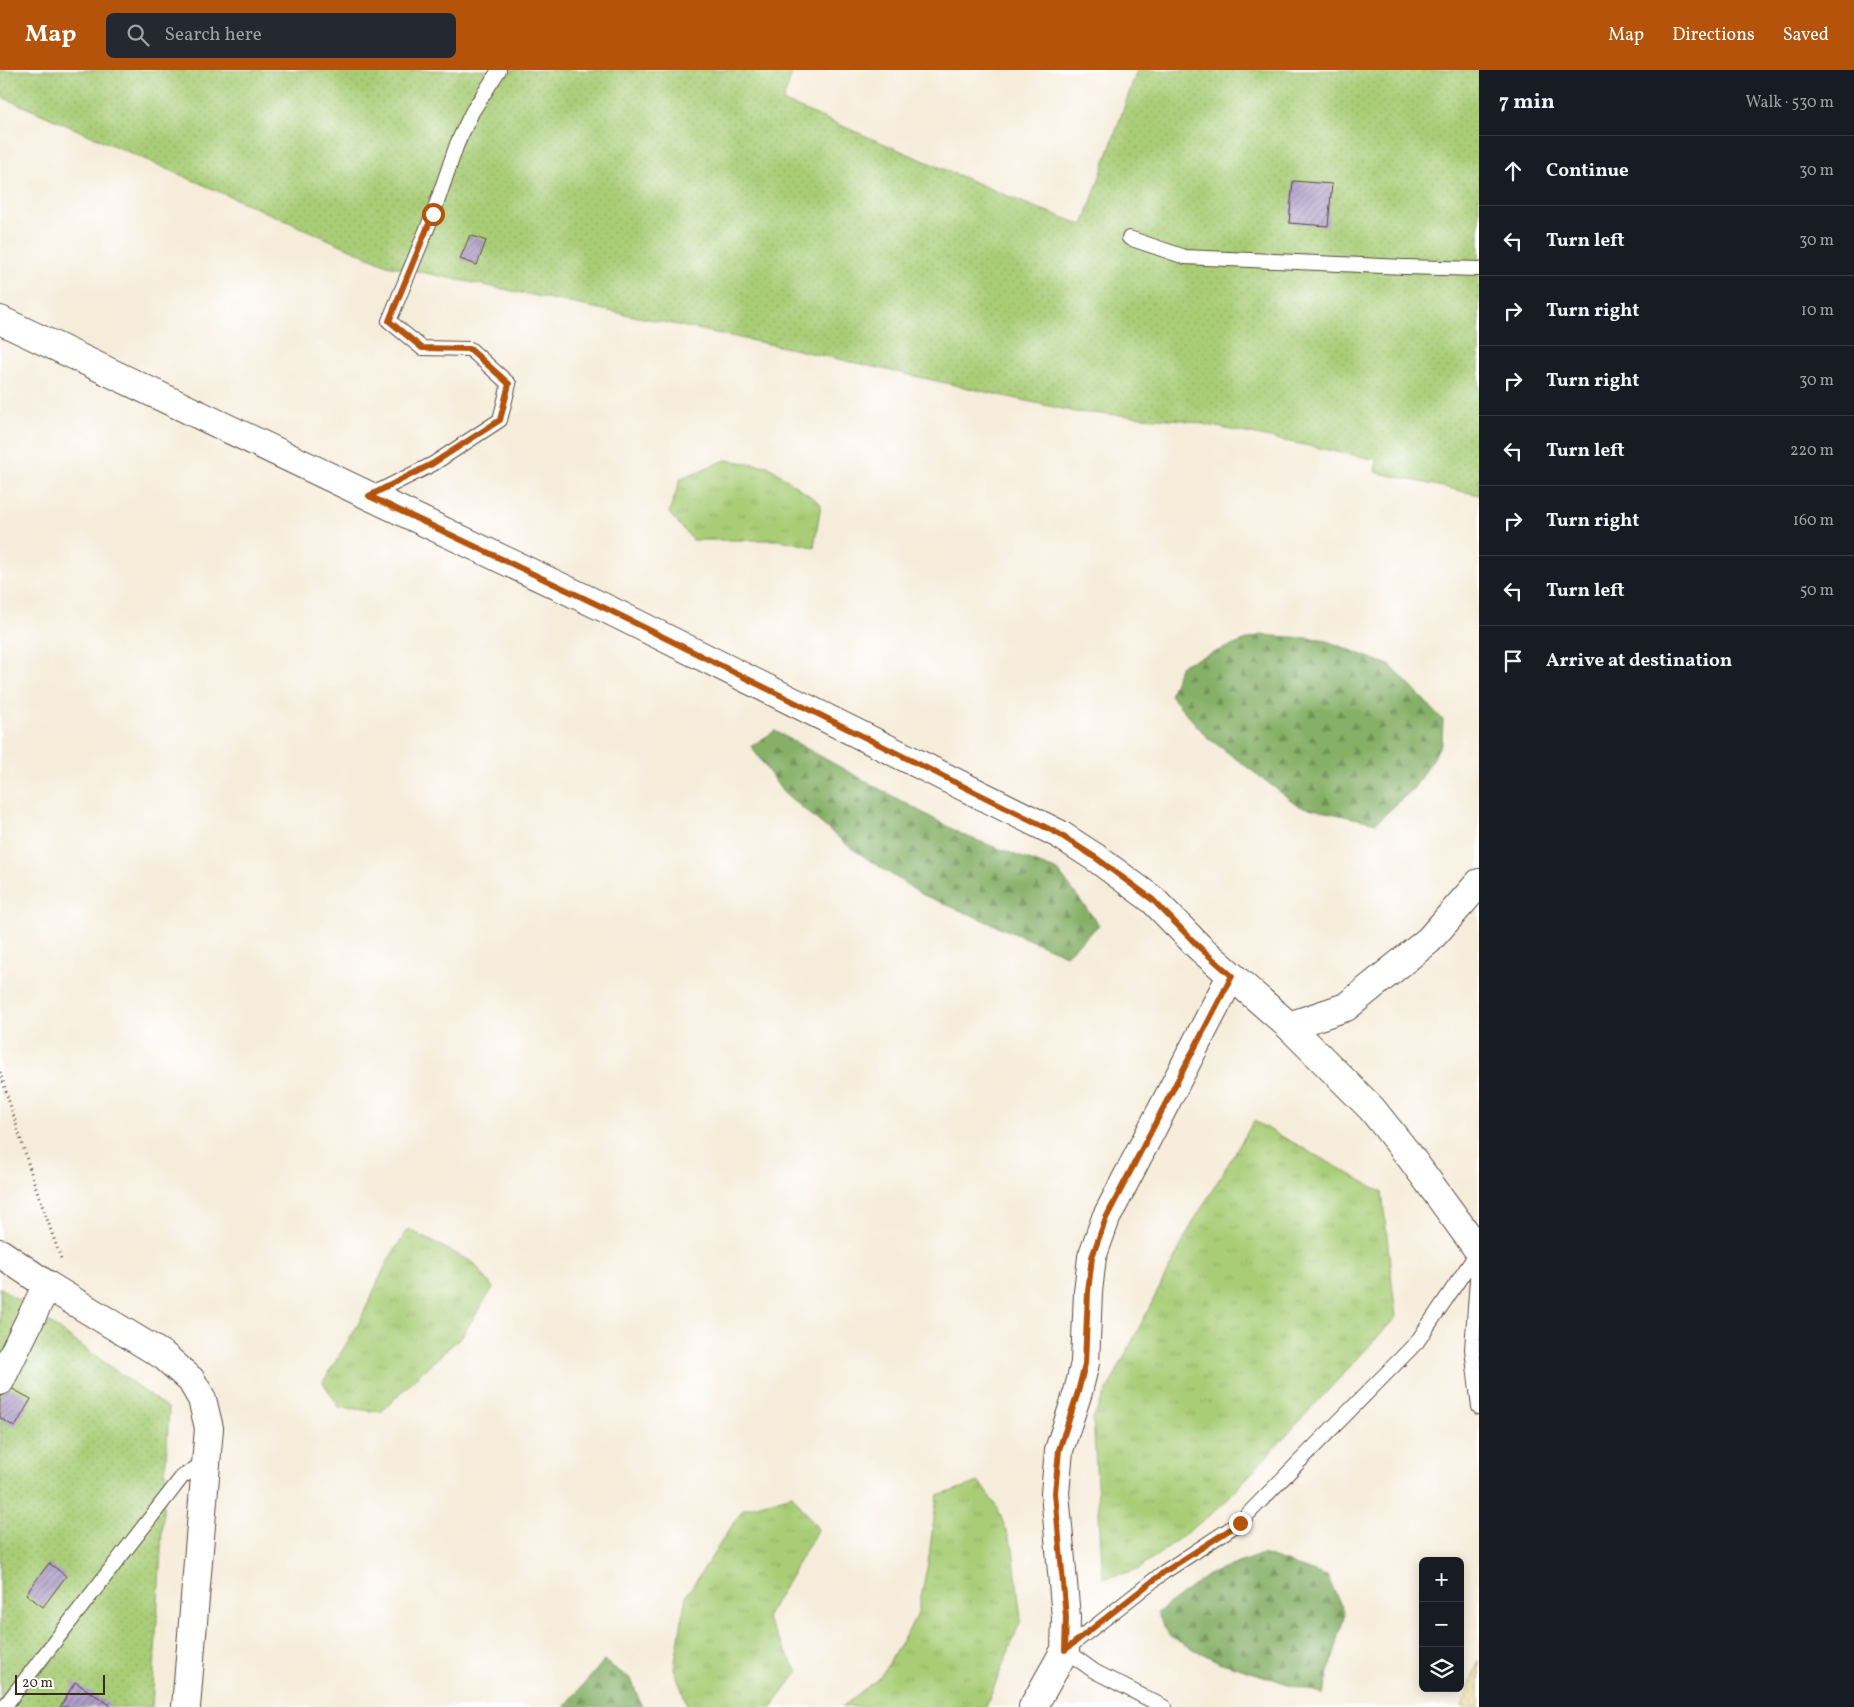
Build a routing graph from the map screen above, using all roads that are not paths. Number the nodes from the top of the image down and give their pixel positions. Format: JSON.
{"nodes":[{"id":1,"x":499,"y":70,"type":"edge"},
{"id":2,"x":1129,"y":238,"type":"dead end"},
{"id":3,"x":1479,"y":269,"type":"edge"},
{"id":4,"x":0,"y":320,"type":"edge"},
{"id":5,"x":369,"y":496,"type":"junction"},
{"id":6,"x":1479,"y":884,"type":"edge"},
{"id":7,"x":1232,"y":976,"type":"junction"},
{"id":8,"x":1289,"y":1026,"type":"junction"},
{"id":9,"x":1479,"y":1251,"type":"edge"},
{"id":10,"x":0,"y":1253,"type":"edge"},
{"id":11,"x":47,"y":1285,"type":"junction"},
{"id":12,"x":0,"y":1381,"type":"edge"},
{"id":13,"x":1479,"y":1407,"type":"edge"},
{"id":14,"x":206,"y":1460,"type":"junction"},
{"id":15,"x":1065,"y":1650,"type":"junction"},
{"id":16,"x":4,"y":1707,"type":"edge"},
{"id":17,"x":186,"y":1707,"type":"edge"},
{"id":18,"x":1033,"y":1707,"type":"edge"},
{"id":19,"x":1164,"y":1707,"type":"edge"}],
"edges":[{"from":1,"to":5,"type":"lane"},
{"from":2,"to":3,"type":"lane"},
{"from":4,"to":5,"type":"street"},
{"from":5,"to":7,"type":"street"},
{"from":6,"to":8,"type":"street"},
{"from":7,"to":8,"type":"street"},
{"from":7,"to":15,"type":"street"},
{"from":8,"to":9,"type":"street"},
{"from":9,"to":13,"type":"lane"},
{"from":9,"to":15,"type":"lane"},
{"from":10,"to":11,"type":"street"},
{"from":11,"to":12,"type":"street"},
{"from":11,"to":14,"type":"street"},
{"from":14,"to":16,"type":"lane"},
{"from":14,"to":17,"type":"street"},
{"from":15,"to":18,"type":"street"},
{"from":15,"to":19,"type":"lane"}]}
